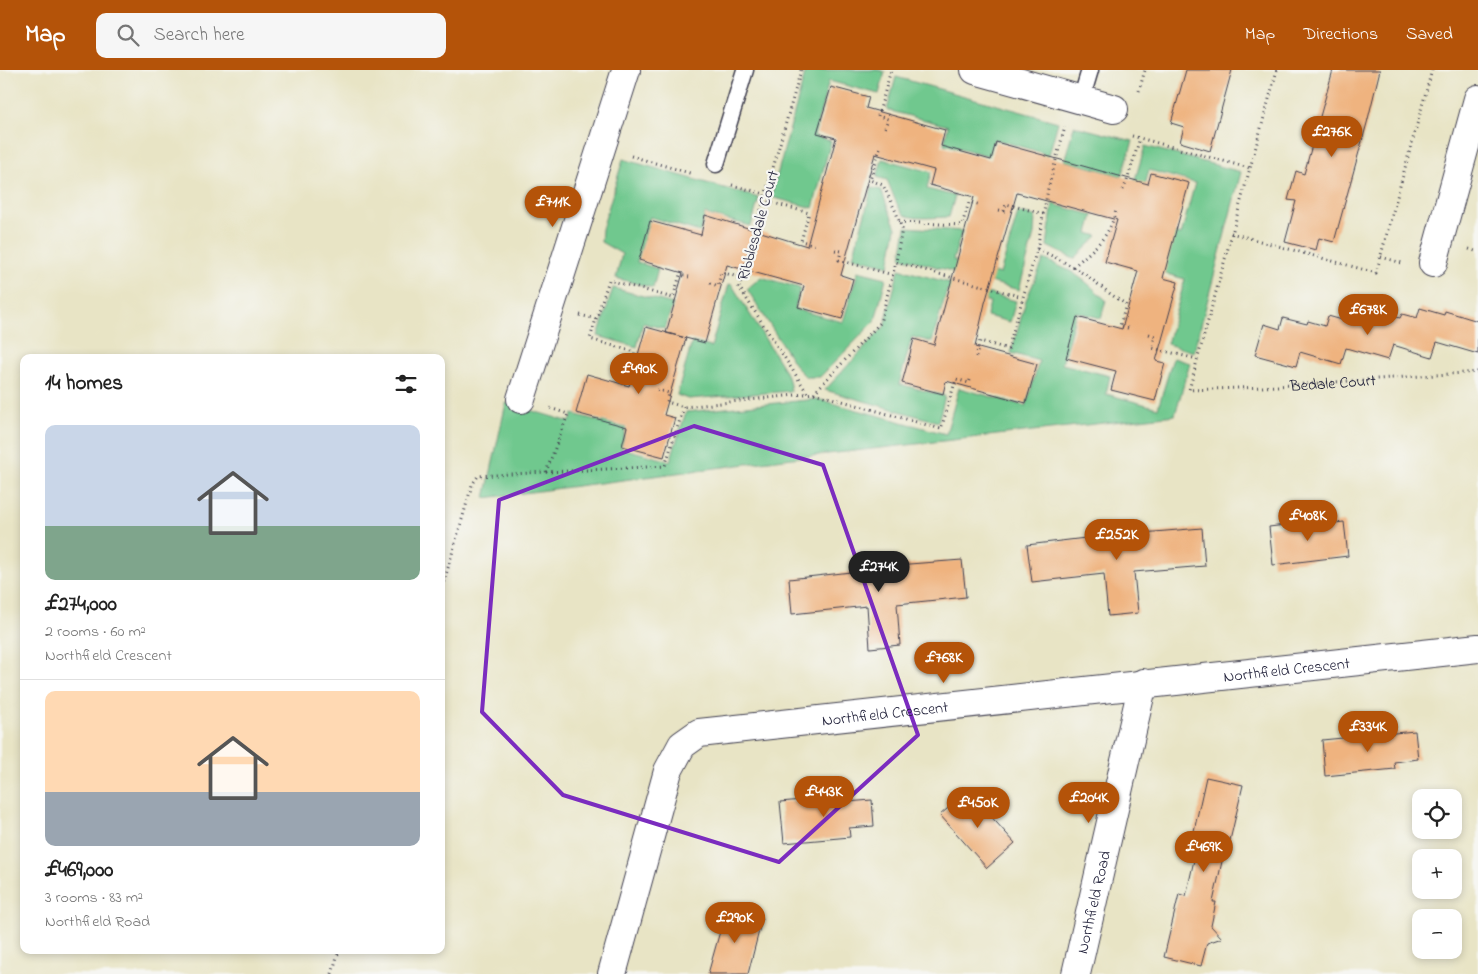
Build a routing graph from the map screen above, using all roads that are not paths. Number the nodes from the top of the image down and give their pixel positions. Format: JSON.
{"nodes":[{"id":1,"x":626,"y":70,"type":"edge"},
{"id":2,"x":745,"y":70,"type":"edge"},
{"id":3,"x":975,"y":70,"type":"edge"},
{"id":4,"x":1090,"y":70,"type":"edge"},
{"id":5,"x":1077,"y":99,"type":"junction"},
{"id":6,"x":1478,"y":99,"type":"edge"},
{"id":7,"x":1114,"y":109,"type":"dead end"},
{"id":8,"x":716,"y":164,"type":"dead end"},
{"id":9,"x":1433,"y":263,"type":"dead end"},
{"id":10,"x":521,"y":399,"type":"road end"},
{"id":11,"x":1478,"y":648,"type":"edge"},
{"id":12,"x":1143,"y":684,"type":"junction"},
{"id":13,"x":612,"y":974,"type":"edge"},
{"id":14,"x":1076,"y":974,"type":"edge"}],
"edges":[{"from":1,"to":10,"type":"street"},
{"from":2,"to":8,"type":"lane"},
{"from":3,"to":5,"type":"street"},
{"from":4,"to":5,"type":"lane"},
{"from":5,"to":7,"type":"street"},
{"from":6,"to":9,"type":"street"},
{"from":11,"to":12,"type":"street","name":"Northfield Crescent"},
{"from":12,"to":13,"type":"street","name":"Northfield Crescent"},
{"from":12,"to":14,"type":"street","name":"Northfield Road"}]}
